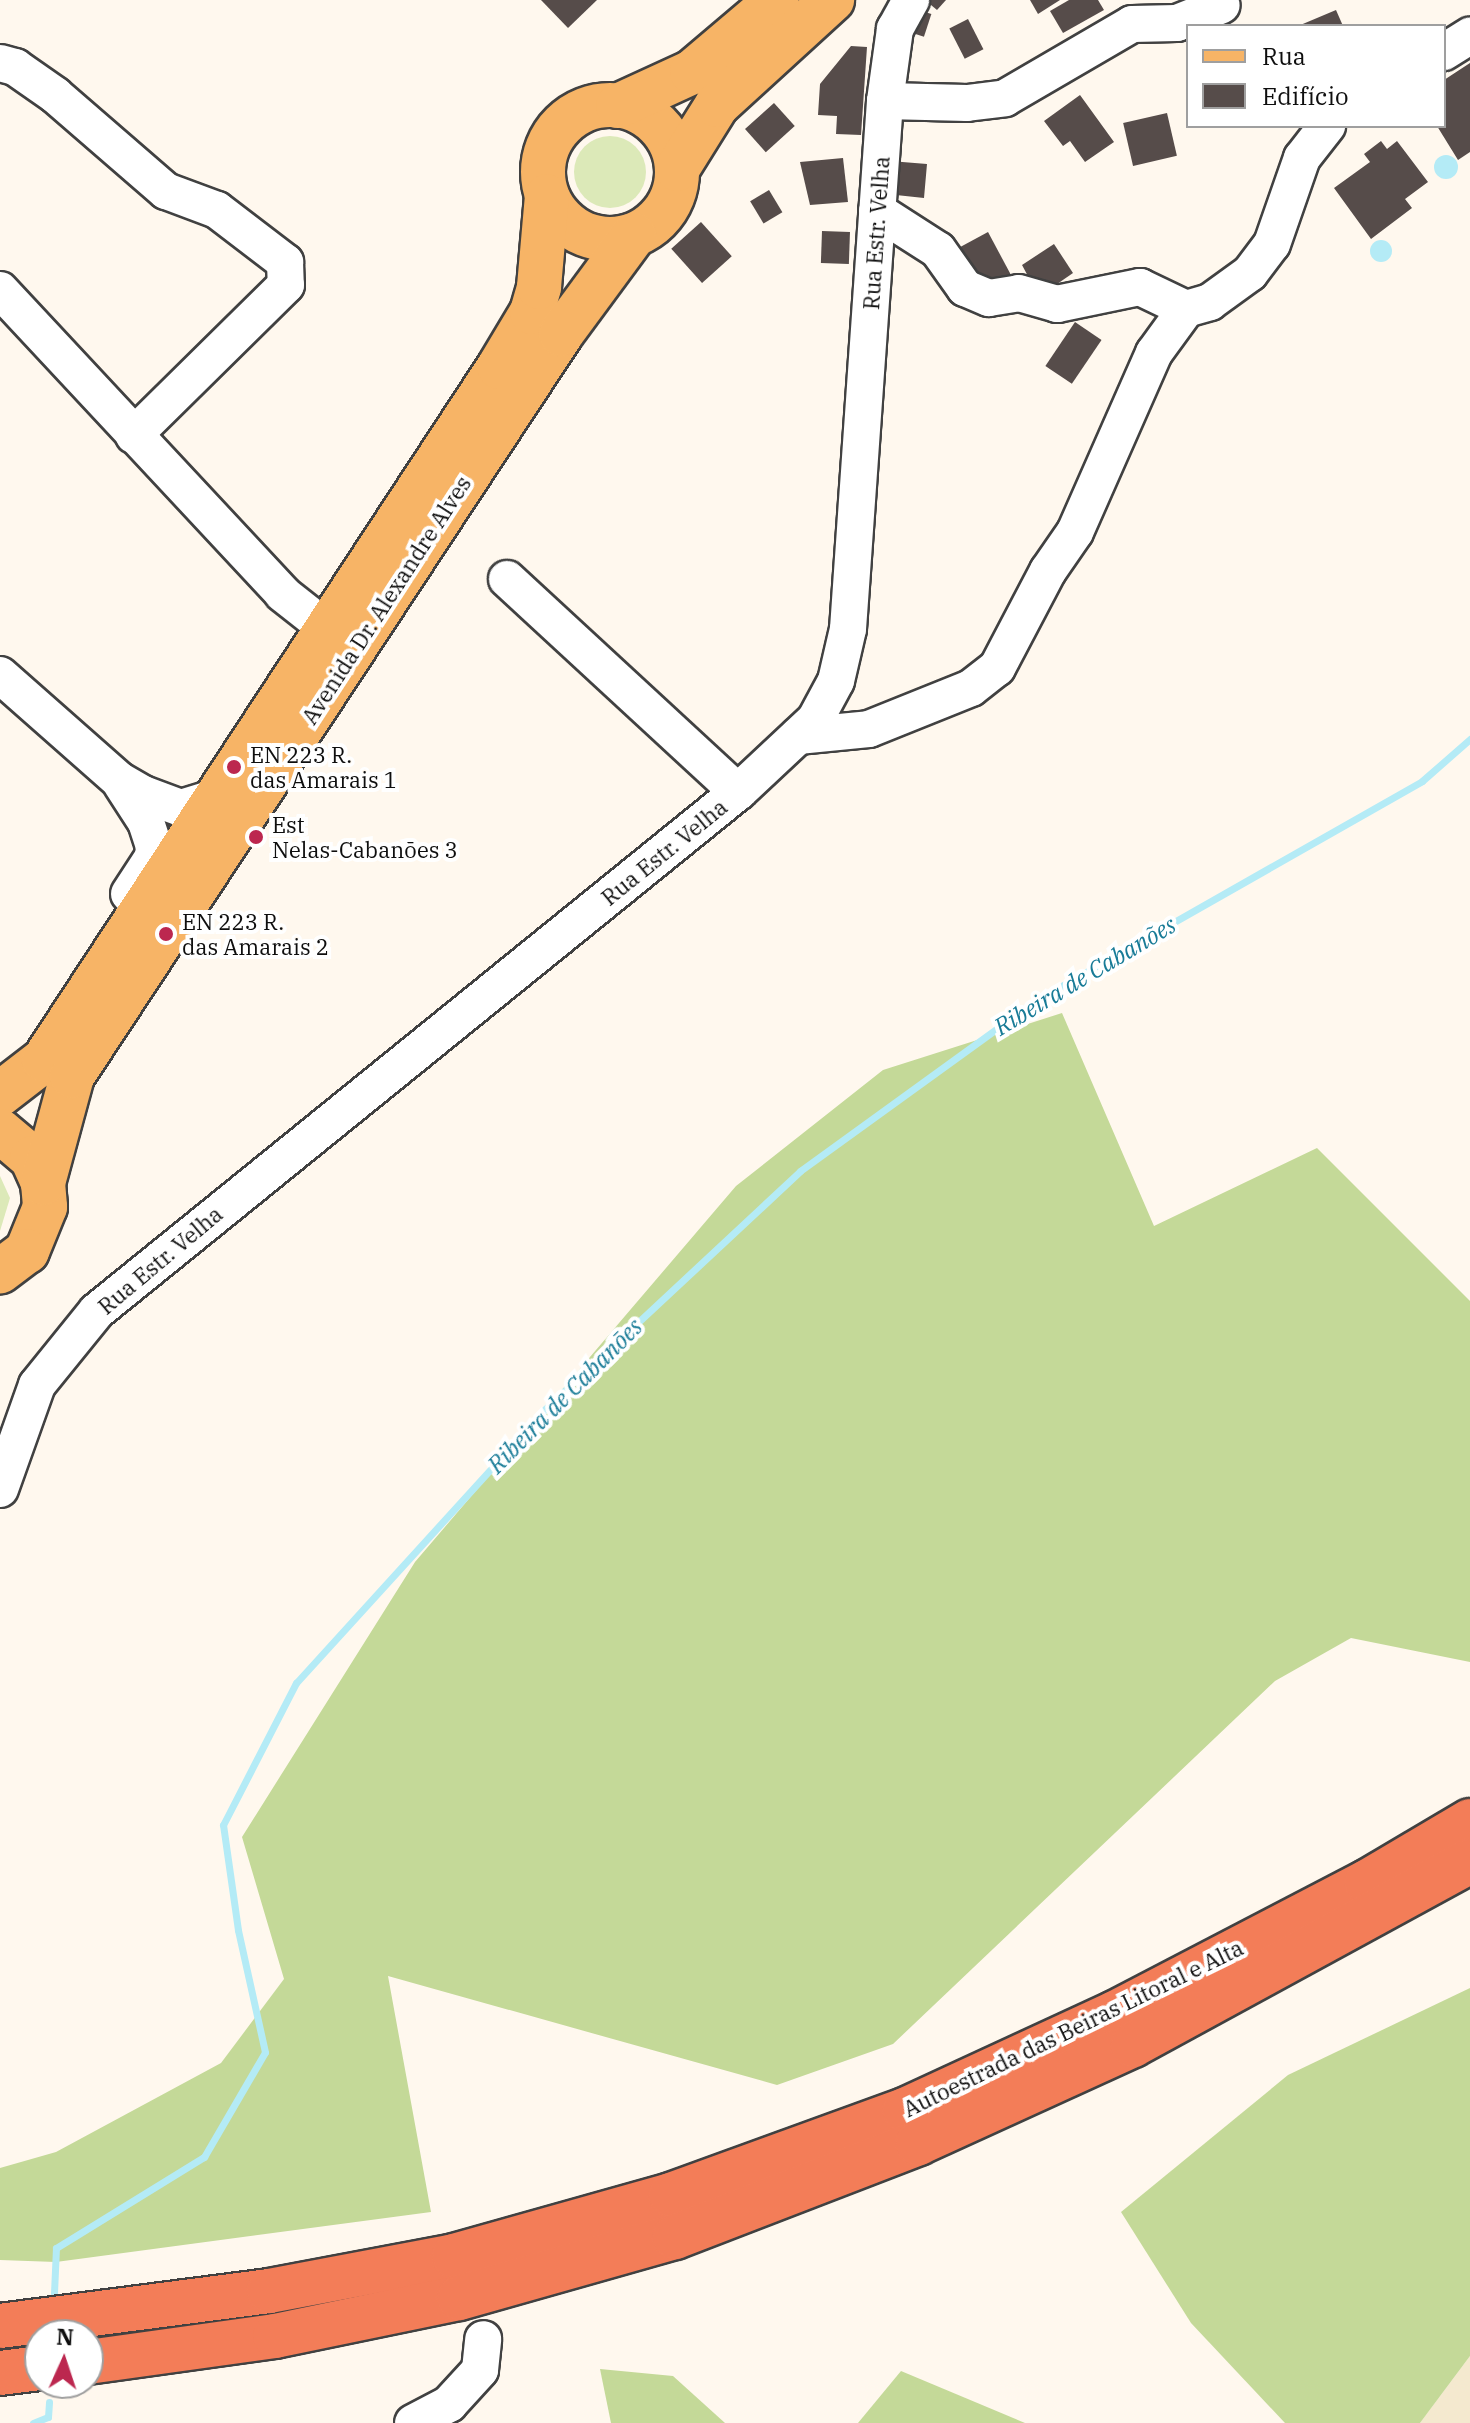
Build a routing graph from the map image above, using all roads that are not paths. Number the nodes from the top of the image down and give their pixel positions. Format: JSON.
{"nodes":[{"id":1,"x":777,"y":0,"type":"edge"},
{"id":2,"x":832,"y":0,"type":"edge"},
{"id":3,"x":911,"y":0,"type":"edge"},
{"id":4,"x":1226,"y":10,"type":"edge"},
{"id":5,"x":1470,"y":36,"type":"edge"},
{"id":6,"x":1446,"y":51,"type":"edge"},
{"id":7,"x":0,"y":63,"type":"edge"},
{"id":8,"x":885,"y":101,"type":"junction"},
{"id":9,"x":618,"y":106,"type":"junction"},
{"id":10,"x":1323,"y":128,"type":"edge"},
{"id":11,"x":1296,"y":142,"type":"edge"},
{"id":12,"x":677,"y":169,"type":"junction"},
{"id":13,"x":547,"y":196,"type":"junction"},
{"id":14,"x":877,"y":211,"type":"junction"},
{"id":15,"x":634,"y":235,"type":"junction"},
{"id":16,"x":0,"y":290,"type":"edge"},
{"id":17,"x":1186,"y":309,"type":"junction"},
{"id":18,"x":134,"y":435,"type":"junction"},
{"id":19,"x":507,"y":579,"type":"dead end"},
{"id":20,"x":326,"y":628,"type":"junction"},
{"id":21,"x":0,"y":675,"type":"edge"},
{"id":22,"x":798,"y":736,"type":"junction"},
{"id":23,"x":119,"y":780,"type":"junction"},
{"id":24,"x":738,"y":792,"type":"junction"},
{"id":25,"x":214,"y":798,"type":"junction"},
{"id":26,"x":129,"y":927,"type":"junction"},
{"id":27,"x":0,"y":1094,"type":"edge"},
{"id":28,"x":0,"y":1131,"type":"edge"},
{"id":29,"x":43,"y":1183,"type":"junction"},
{"id":30,"x":0,"y":1271,"type":"edge"},
{"id":31,"x":0,"y":1489,"type":"edge"},
{"id":32,"x":1470,"y":1821,"type":"edge"},
{"id":33,"x":1470,"y":1861,"type":"edge"},
{"id":34,"x":10,"y":2323,"type":"edge"},
{"id":35,"x":483,"y":2339,"type":"dead end"},
{"id":36,"x":104,"y":2360,"type":"edge"},
{"id":37,"x":24,"y":2370,"type":"edge"},
{"id":38,"x":0,"y":2373,"type":"edge"},
{"id":39,"x":413,"y":2423,"type":"edge"}],
"edges":[{"from":1,"to":9,"type":"main road"},
{"from":2,"to":12,"type":"main road"},
{"from":3,"to":8,"type":"street","name":"Rua Estr. Velha"},
{"from":4,"to":8,"type":"street"},
{"from":5,"to":6,"type":"street"},
{"from":7,"to":18,"type":"street"},
{"from":8,"to":14,"type":"street","name":"Rua Estr. Velha"},
{"from":9,"to":12,"type":"main road"},
{"from":9,"to":13,"type":"main road"},
{"from":10,"to":11,"type":"street"},
{"from":11,"to":17,"type":"street"},
{"from":12,"to":15,"type":"main road"},
{"from":13,"to":15,"type":"main road"},
{"from":13,"to":20,"type":"main road","name":"Avenida Dr. Alexandre Alves"},
{"from":14,"to":17,"type":"street"},
{"from":14,"to":22,"type":"street","name":"Rua Estr. Velha"},
{"from":15,"to":29,"type":"main road","name":"Avenida Dr. Alexandre Alves"},
{"from":16,"to":18,"type":"street"},
{"from":17,"to":22,"type":"street"},
{"from":18,"to":20,"type":"street"},
{"from":19,"to":24,"type":"street"},
{"from":20,"to":25,"type":"main road","name":"Avenida Dr. Alexandre Alves"},
{"from":21,"to":23,"type":"street"},
{"from":22,"to":24,"type":"street","name":"Rua Estr. Velha"},
{"from":23,"to":25,"type":"street"},
{"from":23,"to":26,"type":"street"},
{"from":24,"to":31,"type":"street","name":"Rua Estr. Velha"},
{"from":25,"to":26,"type":"main road","name":"Avenida Dr. Alexandre Alves"},
{"from":26,"to":27,"type":"main road","name":"Avenida Dr. Alexandre Alves"},
{"from":28,"to":29,"type":"main road"},
{"from":29,"to":30,"type":"main road","name":"Avenida Dr. Alexandre Alves"},
{"from":32,"to":34,"type":"highway","name":"Autoestrada das Beiras Litoral e Alta"},
{"from":33,"to":36,"type":"highway","name":"Autoestrada das Beiras Litoral e Alta"},
{"from":35,"to":39,"type":"street"},
{"from":37,"to":38,"type":"highway"}]}
